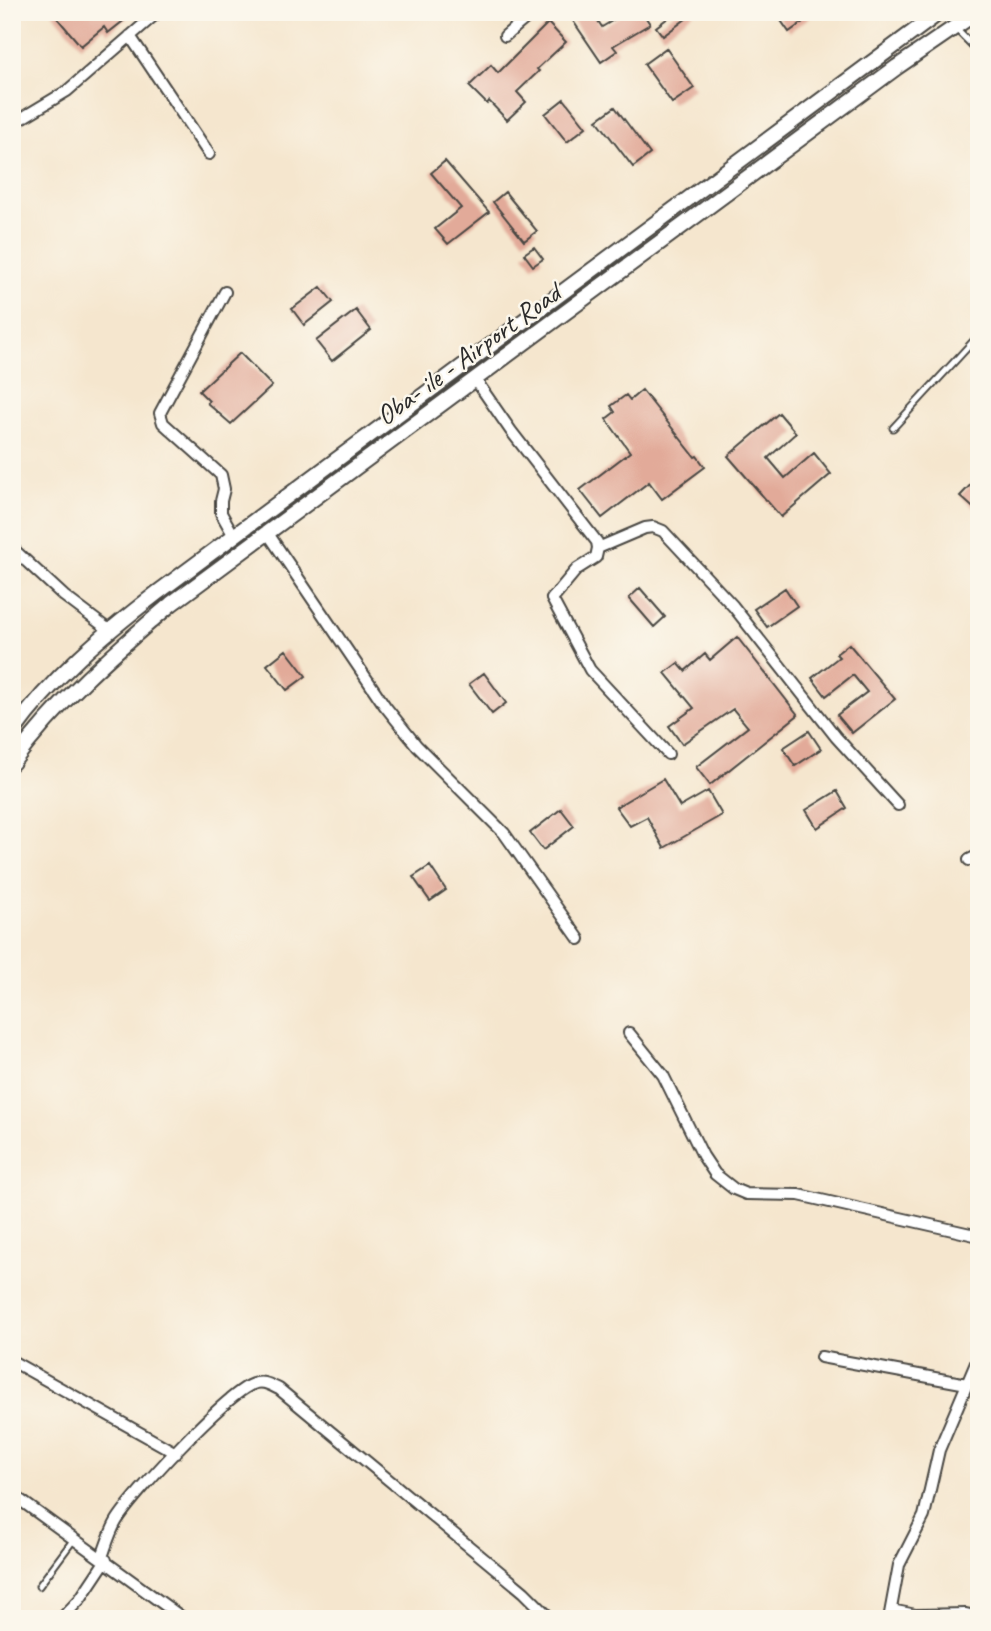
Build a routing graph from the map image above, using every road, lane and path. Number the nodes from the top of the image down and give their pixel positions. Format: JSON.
{"nodes":[{"id":1,"x":158,"y":12,"type":"edge"},
{"id":2,"x":533,"y":12,"type":"edge"},
{"id":3,"x":974,"y":13,"type":"edge"},
{"id":4,"x":934,"y":14,"type":"edge"},
{"id":5,"x":954,"y":28,"type":"junction"},
{"id":6,"x":130,"y":36,"type":"junction"},
{"id":7,"x":505,"y":36,"type":"dead end"},
{"id":8,"x":979,"y":52,"type":"edge"},
{"id":9,"x":12,"y":124,"type":"edge"},
{"id":10,"x":209,"y":154,"type":"dead end"},
{"id":11,"x":629,"y":243,"type":"junction"},
{"id":12,"x":642,"y":256,"type":"junction"},
{"id":13,"x":225,"y":292,"type":"dead end"},
{"id":14,"x":979,"y":335,"type":"edge"},
{"id":15,"x":475,"y":379,"type":"junction"},
{"id":16,"x":894,"y":428,"type":"dead end"},
{"id":17,"x":267,"y":532,"type":"junction"},
{"id":18,"x":234,"y":536,"type":"junction"},
{"id":19,"x":12,"y":548,"type":"edge"},
{"id":20,"x":598,"y":548,"type":"junction"},
{"id":21,"x":109,"y":630,"type":"junction"},
{"id":22,"x":15,"y":723,"type":"edge"},
{"id":23,"x":668,"y":754,"type":"dead end"},
{"id":24,"x":12,"y":763,"type":"edge"},
{"id":25,"x":898,"y":804,"type":"dead end"},
{"id":26,"x":579,"y":939,"type":"dead end"},
{"id":27,"x":629,"y":1032,"type":"dead end"},
{"id":28,"x":979,"y":1236,"type":"edge"},
{"id":29,"x":979,"y":1356,"type":"edge"},
{"id":30,"x":821,"y":1357,"type":"dead end"},
{"id":31,"x":12,"y":1361,"type":"edge"},
{"id":32,"x":967,"y":1384,"type":"junction"},
{"id":33,"x":176,"y":1453,"type":"junction"},
{"id":34,"x":12,"y":1494,"type":"edge"},
{"id":35,"x":74,"y":1539,"type":"junction"},
{"id":36,"x":104,"y":1559,"type":"junction"},
{"id":37,"x":39,"y":1586,"type":"dead end"},
{"id":38,"x":890,"y":1614,"type":"edge"},
{"id":39,"x":979,"y":1617,"type":"edge"},
{"id":40,"x":61,"y":1619,"type":"edge"},
{"id":41,"x":184,"y":1619,"type":"edge"},
{"id":42,"x":551,"y":1619,"type":"edge"}],
"edges":[{"from":1,"to":6,"type":"street"},
{"from":2,"to":7,"type":"street"},
{"from":3,"to":5,"type":"main road","name":"Oba- ile - Airport Road"},
{"from":4,"to":11,"type":"main road","name":"Oba- ile - Airport Road"},
{"from":5,"to":8,"type":"lane"},
{"from":5,"to":12,"type":"main road","name":"Oba- ile - Airport Road"},
{"from":6,"to":9,"type":"street"},
{"from":6,"to":10,"type":"street"},
{"from":11,"to":12,"type":"main road"},
{"from":11,"to":18,"type":"main road","name":"Oba- ile - Airport Road"},
{"from":12,"to":15,"type":"main road","name":"Oba- ile - Airport Road"},
{"from":13,"to":18,"type":"street"},
{"from":14,"to":16,"type":"lane"},
{"from":15,"to":17,"type":"main road","name":"Oba- ile - Airport Road"},
{"from":15,"to":20,"type":"street"},
{"from":17,"to":24,"type":"main road","name":"Oba- ile - Airport Road"},
{"from":17,"to":26,"type":"street"},
{"from":18,"to":21,"type":"main road","name":"Oba- ile - Airport Road"},
{"from":19,"to":21,"type":"street"},
{"from":20,"to":23,"type":"street"},
{"from":20,"to":25,"type":"street"},
{"from":21,"to":22,"type":"main road","name":"Oba- ile - Airport Road"},
{"from":27,"to":28,"type":"street"},
{"from":29,"to":32,"type":"street"},
{"from":30,"to":32,"type":"street"},
{"from":31,"to":33,"type":"street"},
{"from":32,"to":38,"type":"street"},
{"from":33,"to":36,"type":"street"},
{"from":33,"to":42,"type":"street"},
{"from":34,"to":35,"type":"street"},
{"from":35,"to":36,"type":"street"},
{"from":35,"to":37,"type":"lane"},
{"from":36,"to":40,"type":"street"},
{"from":36,"to":41,"type":"street"},
{"from":38,"to":39,"type":"street"}]}
